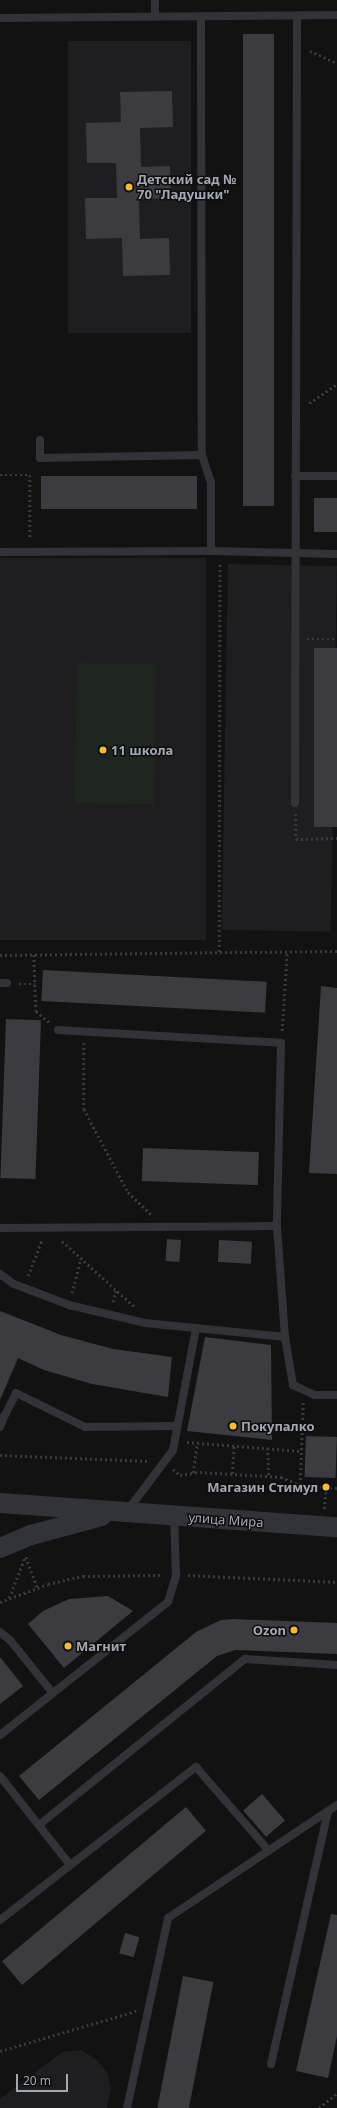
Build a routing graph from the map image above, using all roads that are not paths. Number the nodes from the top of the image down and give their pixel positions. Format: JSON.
{"nodes":[{"id":1,"x":155,"y":0,"type":"edge"},
{"id":2,"x":337,"y":15,"type":"edge"},
{"id":3,"x":155,"y":16,"type":"junction"},
{"id":4,"x":201,"y":16,"type":"junction"},
{"id":5,"x":297,"y":16,"type":"junction"},
{"id":6,"x":0,"y":18,"type":"edge"},
{"id":7,"x":40,"y":440,"type":"dead end"},
{"id":8,"x":202,"y":455,"type":"junction"},
{"id":9,"x":295,"y":476,"type":"junction"},
{"id":10,"x":337,"y":476,"type":"edge"},
{"id":11,"x":210,"y":551,"type":"junction"},
{"id":12,"x":0,"y":552,"type":"edge"},
{"id":13,"x":295,"y":553,"type":"junction"},
{"id":14,"x":337,"y":554,"type":"edge"},
{"id":15,"x":295,"y":803,"type":"road end"},
{"id":16,"x":58,"y":1030,"type":"road end"},
{"id":17,"x":277,"y":1226,"type":"junction"},
{"id":18,"x":0,"y":1228,"type":"edge"},
{"id":19,"x":0,"y":1274,"type":"edge"},
{"id":20,"x":196,"y":1328,"type":"junction"},
{"id":21,"x":285,"y":1337,"type":"junction"},
{"id":22,"x":337,"y":1396,"type":"edge"},
{"id":23,"x":1,"y":1422,"type":"edge"},
{"id":24,"x":177,"y":1426,"type":"junction"},
{"id":25,"x":0,"y":1503,"type":"edge"},
{"id":26,"x":120,"y":1512,"type":"junction"},
{"id":27,"x":174,"y":1516,"type":"junction"},
{"id":28,"x":337,"y":1527,"type":"edge"},
{"id":29,"x":0,"y":1548,"type":"edge"},
{"id":30,"x":0,"y":1632,"type":"edge"},
{"id":31,"x":337,"y":1665,"type":"edge"},
{"id":32,"x":52,"y":1692,"type":"junction"},
{"id":33,"x":0,"y":1735,"type":"edge"},
{"id":34,"x":0,"y":1776,"type":"edge"},
{"id":35,"x":337,"y":1805,"type":"edge"},
{"id":36,"x":328,"y":1812,"type":"junction"},
{"id":37,"x":39,"y":1825,"type":"junction"},
{"id":38,"x":269,"y":1851,"type":"junction"},
{"id":39,"x":70,"y":1865,"type":"junction"},
{"id":40,"x":0,"y":1920,"type":"edge"},
{"id":41,"x":271,"y":2064,"type":"dead end"},
{"id":42,"x":127,"y":2108,"type":"edge"}],
"edges":[{"from":1,"to":3,"type":"lane"},
{"from":2,"to":5,"type":"lane"},
{"from":3,"to":4,"type":"lane"},
{"from":3,"to":6,"type":"lane"},
{"from":4,"to":5,"type":"lane"},
{"from":4,"to":8,"type":"lane"},
{"from":5,"to":9,"type":"lane"},
{"from":7,"to":8,"type":"lane"},
{"from":8,"to":11,"type":"lane"},
{"from":9,"to":10,"type":"lane"},
{"from":9,"to":13,"type":"lane"},
{"from":11,"to":12,"type":"lane"},
{"from":11,"to":13,"type":"lane"},
{"from":13,"to":14,"type":"lane"},
{"from":13,"to":15,"type":"lane"},
{"from":16,"to":17,"type":"lane"},
{"from":17,"to":18,"type":"lane"},
{"from":17,"to":21,"type":"lane"},
{"from":19,"to":20,"type":"lane"},
{"from":20,"to":21,"type":"lane"},
{"from":20,"to":24,"type":"lane"},
{"from":21,"to":22,"type":"lane"},
{"from":23,"to":24,"type":"lane"},
{"from":24,"to":26,"type":"lane"},
{"from":25,"to":26,"type":"street","name":"улица Мира"},
{"from":26,"to":27,"type":"street","name":"улица Мира"},
{"from":26,"to":29,"type":"street","name":"улица Мира"},
{"from":27,"to":28,"type":"street","name":"улица Мира"},
{"from":27,"to":32,"type":"lane"},
{"from":30,"to":32,"type":"lane"},
{"from":31,"to":37,"type":"lane"},
{"from":32,"to":33,"type":"lane"},
{"from":34,"to":37,"type":"lane"},
{"from":35,"to":36,"type":"lane"},
{"from":36,"to":38,"type":"lane"},
{"from":36,"to":41,"type":"lane"},
{"from":37,"to":39,"type":"lane"},
{"from":38,"to":39,"type":"lane"},
{"from":38,"to":42,"type":"lane"},
{"from":39,"to":40,"type":"lane"}]}
